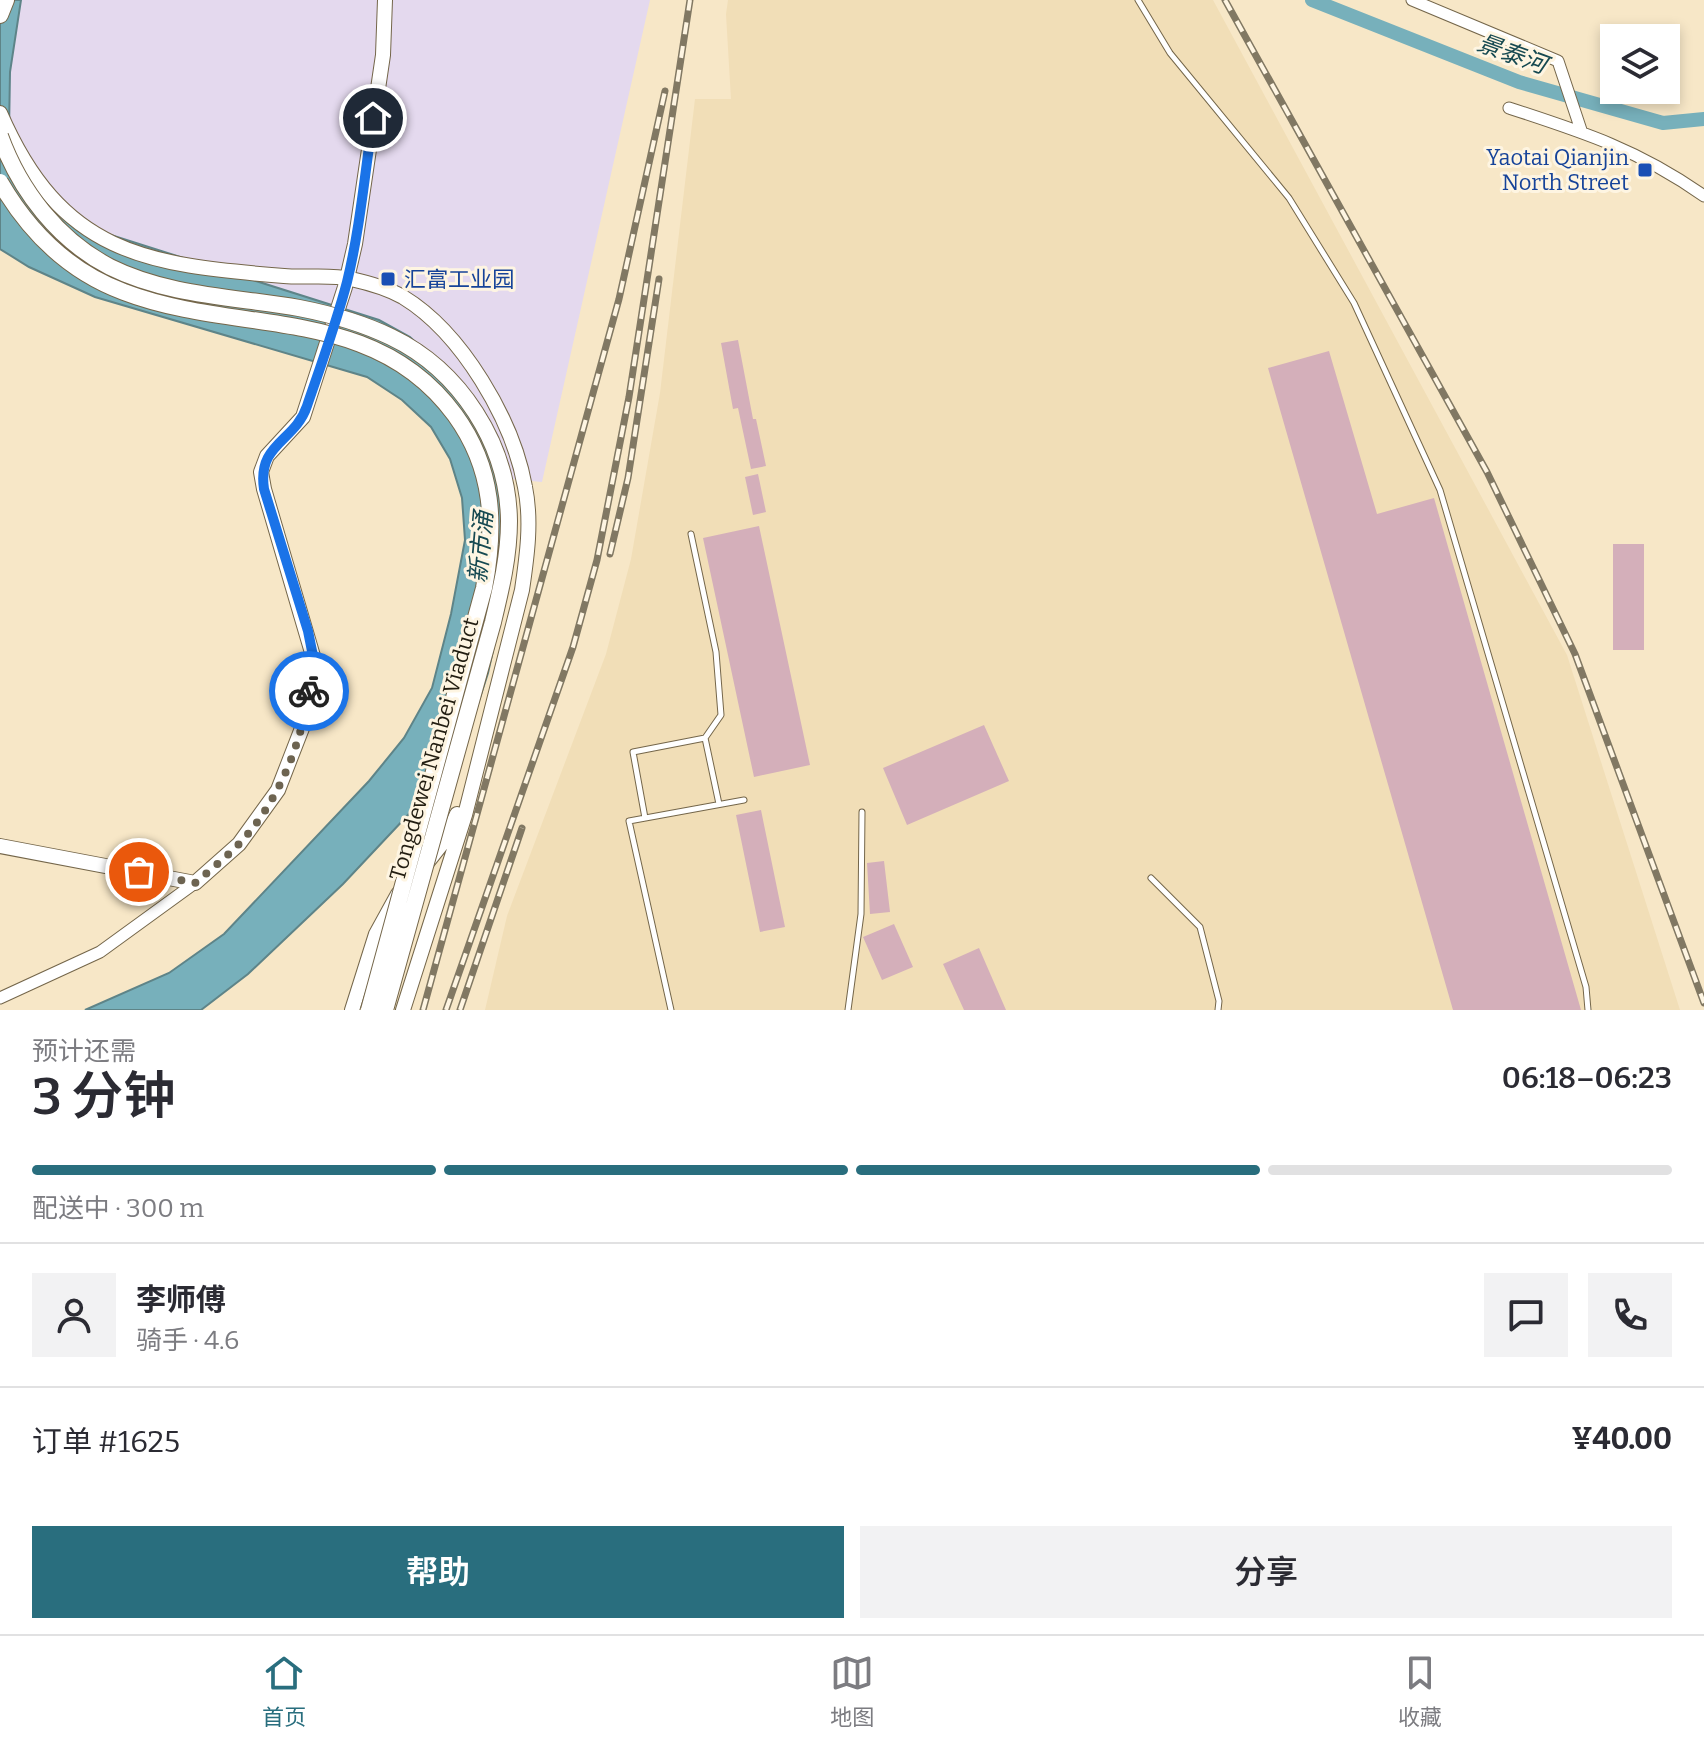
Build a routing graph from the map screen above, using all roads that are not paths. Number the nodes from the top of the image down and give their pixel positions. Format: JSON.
{"nodes":[{"id":1,"x":6,"y":0,"type":"edge"},
{"id":2,"x":385,"y":0,"type":"edge"},
{"id":3,"x":1138,"y":0,"type":"edge"},
{"id":4,"x":1412,"y":0,"type":"edge"},
{"id":5,"x":0,"y":15,"type":"edge"},
{"id":6,"x":1509,"y":108,"type":"dead end"},
{"id":7,"x":0,"y":113,"type":"edge"},
{"id":8,"x":1581,"y":130,"type":"junction"},
{"id":9,"x":0,"y":136,"type":"edge"},
{"id":10,"x":0,"y":182,"type":"edge"},
{"id":11,"x":1704,"y":196,"type":"edge"},
{"id":12,"x":346,"y":282,"type":"junction"},
{"id":13,"x":691,"y":534,"type":"dead end"},
{"id":14,"x":705,"y":738,"type":"junction"},
{"id":15,"x":474,"y":774,"type":"junction"},
{"id":16,"x":744,"y":800,"type":"dead end"},
{"id":17,"x":719,"y":804,"type":"junction"},
{"id":18,"x":862,"y":812,"type":"dead end"},
{"id":19,"x":645,"y":818,"type":"junction"},
{"id":20,"x":0,"y":846,"type":"edge"},
{"id":21,"x":1151,"y":878,"type":"dead end"},
{"id":22,"x":195,"y":883,"type":"junction"},
{"id":23,"x":382,"y":919,"type":"junction"},
{"id":24,"x":420,"y":949,"type":"junction"},
{"id":25,"x":0,"y":998,"type":"edge"},
{"id":26,"x":352,"y":1010,"type":"edge"},
{"id":27,"x":369,"y":1010,"type":"edge"},
{"id":28,"x":385,"y":1010,"type":"edge"},
{"id":29,"x":403,"y":1010,"type":"edge"},
{"id":30,"x":671,"y":1010,"type":"edge"},
{"id":31,"x":848,"y":1010,"type":"edge"},
{"id":32,"x":1218,"y":1010,"type":"edge"},
{"id":33,"x":1588,"y":1010,"type":"edge"}],
"edges":[{"from":1,"to":5,"type":"main road"},
{"from":2,"to":12,"type":"street"},
{"from":3,"to":33,"type":"lane"},
{"from":4,"to":8,"type":"street"},
{"from":6,"to":8,"type":"street"},
{"from":7,"to":12,"type":"street"},
{"from":8,"to":11,"type":"street"},
{"from":9,"to":28,"type":"main road","name":"Tongdewei Nanbei Viaduct","bridge":true},
{"from":10,"to":27,"type":"main road","name":"Tongdewei Nanbei Viaduct","bridge":true},
{"from":12,"to":15,"type":"street"},
{"from":12,"to":22,"type":"street","bridge":true},
{"from":13,"to":14,"type":"lane"},
{"from":14,"to":17,"type":"lane"},
{"from":14,"to":19,"type":"lane"},
{"from":15,"to":23,"type":"street"},
{"from":15,"to":24,"type":"street"},
{"from":16,"to":17,"type":"lane"},
{"from":17,"to":19,"type":"lane"},
{"from":18,"to":31,"type":"lane"},
{"from":19,"to":30,"type":"lane"},
{"from":20,"to":22,"type":"street"},
{"from":21,"to":32,"type":"lane"},
{"from":22,"to":25,"type":"street"},
{"from":23,"to":24,"type":"street"},
{"from":23,"to":26,"type":"street"},
{"from":24,"to":29,"type":"street"}]}
